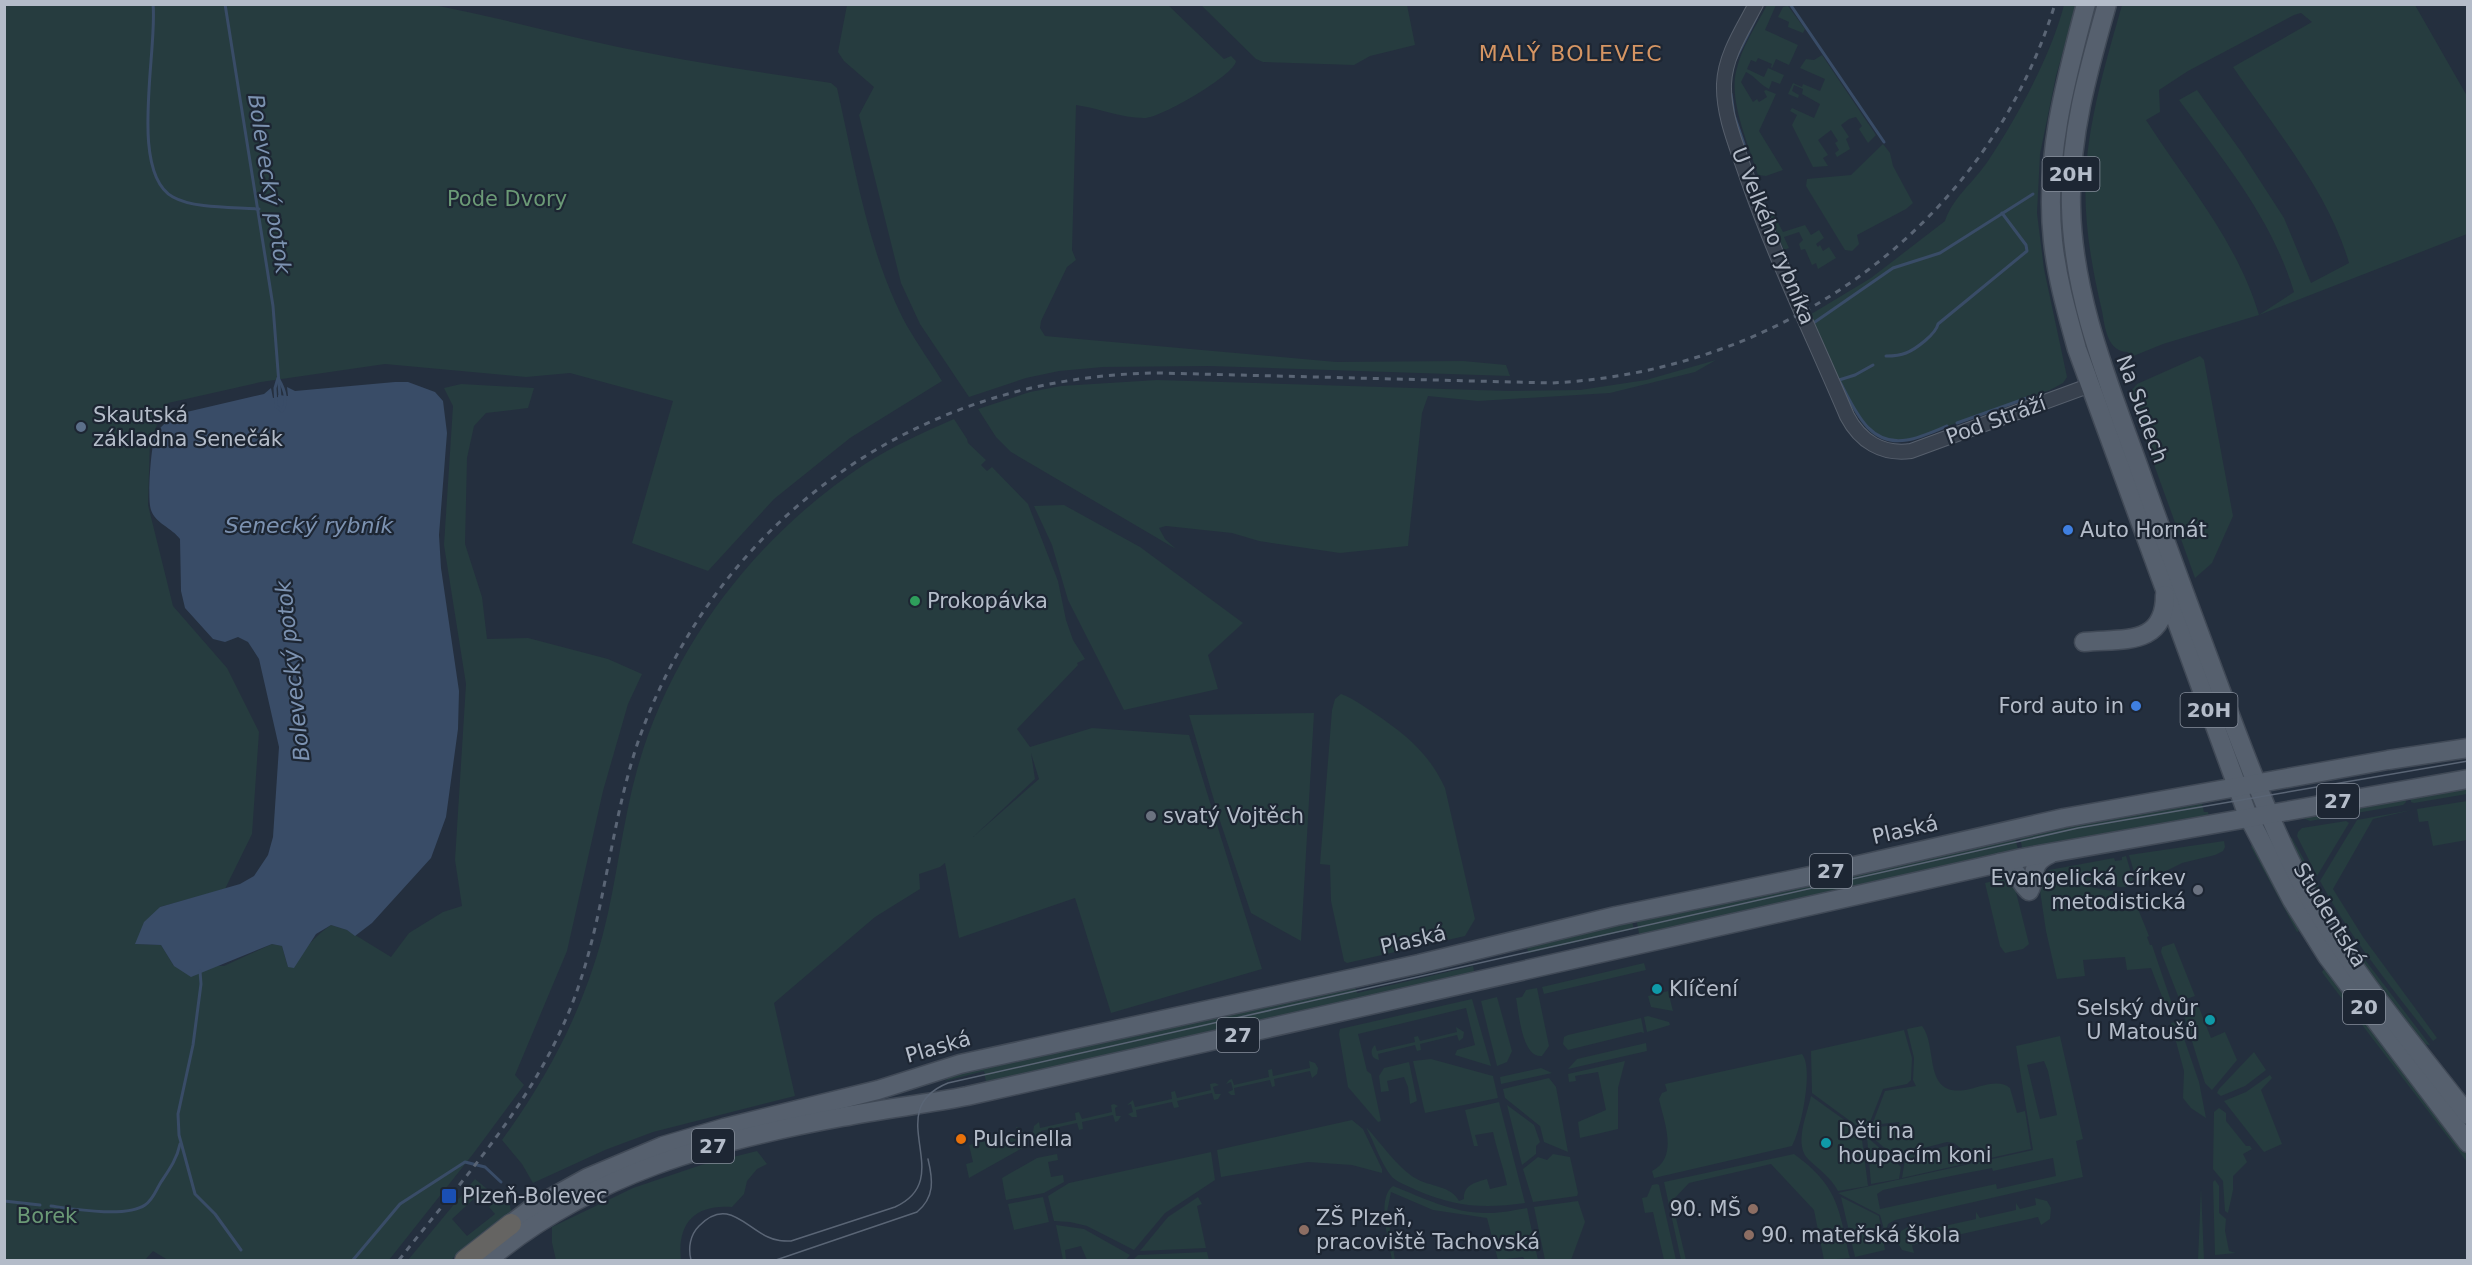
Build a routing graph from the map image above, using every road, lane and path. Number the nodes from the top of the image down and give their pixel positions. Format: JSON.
{"nodes":[{"id":1,"x":1756,"y":4,"type":"edge"},
{"id":2,"x":2086,"y":4,"type":"edge"},
{"id":3,"x":2107,"y":4,"type":"edge"},
{"id":4,"x":2108,"y":379,"type":"junction"},
{"id":5,"x":2090,"y":385,"type":"junction"},
{"id":6,"x":1884,"y":450,"type":"joint"},
{"id":7,"x":2168,"y":549,"type":"joint"},
{"id":8,"x":2165,"y":587,"type":"junction"},
{"id":9,"x":2084,"y":642,"type":"dead end"},
{"id":10,"x":2468,"y":748,"type":"edge"},
{"id":11,"x":2468,"y":779,"type":"edge"},
{"id":12,"x":2256,"y":783,"type":"junction"},
{"id":13,"x":2237,"y":787,"type":"junction"},
{"id":14,"x":2268,"y":813,"type":"junction"},
{"id":15,"x":2248,"y":816,"type":"junction"},
{"id":16,"x":2053,"y":852,"type":"junction"},
{"id":17,"x":2000,"y":863,"type":"junction"},
{"id":18,"x":2468,"y":1115,"type":"edge"},
{"id":19,"x":2468,"y":1143,"type":"edge"},
{"id":20,"x":511,"y":1224,"type":"joint"},
{"id":21,"x":465,"y":1260,"type":"edge"},
{"id":22,"x":488,"y":1260,"type":"edge"}],
"edges":[{"from":1,"to":6,"type":"street","name":"U Velkého rybníka"},
{"from":2,"to":5,"type":"main road","name":"Na Sudech","number":"20H"},
{"from":3,"to":4,"type":"main road","name":"Na Sudech","number":"20H"},
{"from":4,"to":5,"type":"street","name":"Pod Stráží"},
{"from":4,"to":7,"type":"main road","name":"Na Sudech","number":"20H"},
{"from":5,"to":6,"type":"street","name":"Pod Stráží"},
{"from":5,"to":8,"type":"main road","name":"Na Sudech","number":"20H"},
{"from":7,"to":12,"type":"main road","name":"Na Sudech","number":"20"},
{"from":8,"to":9,"type":"main road"},
{"from":8,"to":13,"type":"main road","name":"Na Sudech","number":"20H"},
{"from":10,"to":12,"type":"main road","name":"Plaská","number":"27"},
{"from":11,"to":14,"type":"main road","number":"27"},
{"from":12,"to":13,"type":"main road","name":"Plaská","number":"27"},
{"from":12,"to":14,"type":"main road","name":"Na Sudech","number":"20"},
{"from":13,"to":15,"type":"main road","name":"Studentská","number":"20"},
{"from":13,"to":20,"type":"main road","name":"Plaská","number":"27"},
{"from":14,"to":15,"type":"main road","number":"27"},
{"from":14,"to":18,"type":"main road","name":"Studentská","number":"20"},
{"from":15,"to":16,"type":"main road","number":"27"},
{"from":15,"to":19,"type":"main road","name":"Studentská","number":"20"},
{"from":16,"to":17,"type":"main road","number":"27"},
{"from":16,"to":17,"type":"main road"},
{"from":17,"to":22,"type":"main road","number":"27"},
{"from":20,"to":21,"type":"highway","name":"Plaská","number":"27"}]}
